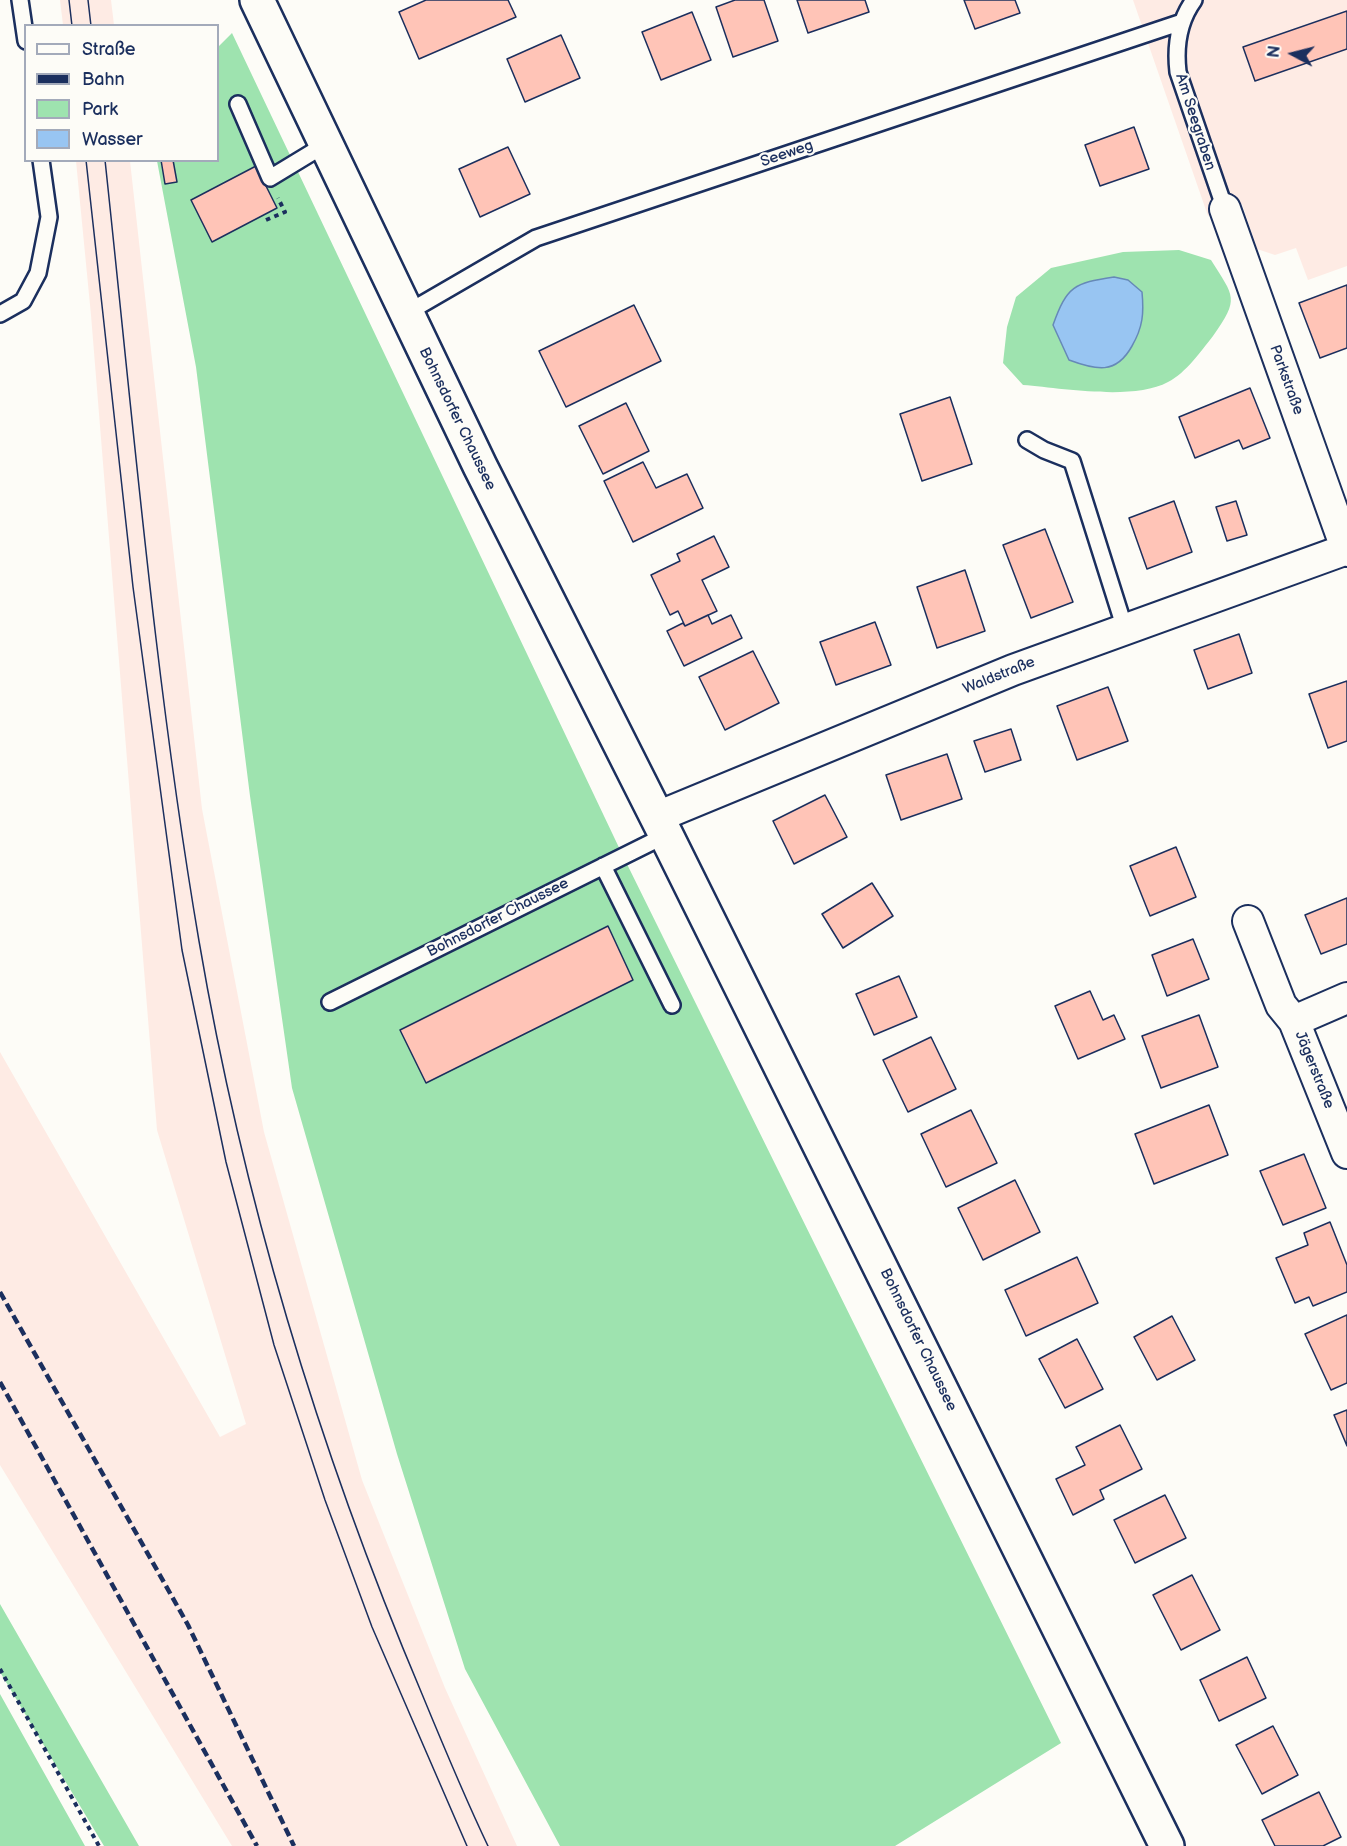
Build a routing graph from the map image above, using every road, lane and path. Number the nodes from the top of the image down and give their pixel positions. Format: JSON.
{"nodes":[{"id":1,"x":20,"y":0,"type":"edge"},
{"id":2,"x":257,"y":0,"type":"edge"},
{"id":3,"x":1194,"y":0,"type":"edge"},
{"id":4,"x":1182,"y":22,"type":"junction"},
{"id":5,"x":24,"y":27,"type":"edge"},
{"id":6,"x":238,"y":104,"type":"dead end"},
{"id":7,"x":326,"y":144,"type":"junction"},
{"id":8,"x":41,"y":162,"type":"edge"},
{"id":9,"x":1225,"y":209,"type":"joint"},
{"id":10,"x":405,"y":314,"type":"junction"},
{"id":11,"x":0,"y":315,"type":"edge"},
{"id":12,"x":1028,"y":440,"type":"dead end"},
{"id":13,"x":1347,"y":550,"type":"edge"},
{"id":14,"x":1125,"y":629,"type":"junction"},
{"id":15,"x":662,"y":826,"type":"junction"},
{"id":16,"x":603,"y":866,"type":"junction"},
{"id":17,"x":1248,"y":921,"type":"dead end"},
{"id":18,"x":1347,"y":998,"type":"edge"},
{"id":19,"x":330,"y":1002,"type":"dead end"},
{"id":20,"x":672,"y":1005,"type":"dead end"},
{"id":21,"x":1294,"y":1021,"type":"junction"},
{"id":22,"x":1347,"y":1153,"type":"edge"},
{"id":23,"x":0,"y":1669,"type":"edge"},
{"id":24,"x":99,"y":1846,"type":"edge"},
{"id":25,"x":1167,"y":1846,"type":"edge"}],
"edges":[{"from":1,"to":5,"type":"lane"},
{"from":2,"to":7,"type":"street","name":"Bohnsdorfer Chaussee"},
{"from":3,"to":4,"type":"lane","name":"Am Seegraben"},
{"from":4,"to":9,"type":"lane","name":"Am Seegraben"},
{"from":4,"to":10,"type":"lane","name":"Seeweg"},
{"from":6,"to":7,"type":"lane"},
{"from":7,"to":10,"type":"street","name":"Bohnsdorfer Chaussee"},
{"from":8,"to":11,"type":"lane"},
{"from":9,"to":13,"type":"street","name":"Parkstraße"},
{"from":10,"to":15,"type":"street","name":"Bohnsdorfer Chaussee"},
{"from":12,"to":14,"type":"lane"},
{"from":13,"to":14,"type":"street","name":"Waldstraße"},
{"from":14,"to":15,"type":"street","name":"Waldstraße"},
{"from":15,"to":16,"type":"lane","name":"Bohnsdorfer Chaussee"},
{"from":15,"to":25,"type":"street","name":"Bohnsdorfer Chaussee"},
{"from":16,"to":19,"type":"lane","name":"Bohnsdorfer Chaussee"},
{"from":16,"to":20,"type":"lane"},
{"from":17,"to":21,"type":"street","name":"Jägerstraße"},
{"from":18,"to":21,"type":"street","name":"Jägerstraße"},
{"from":21,"to":22,"type":"street","name":"Jägerstraße"},
{"from":23,"to":24,"type":"path"}]}
